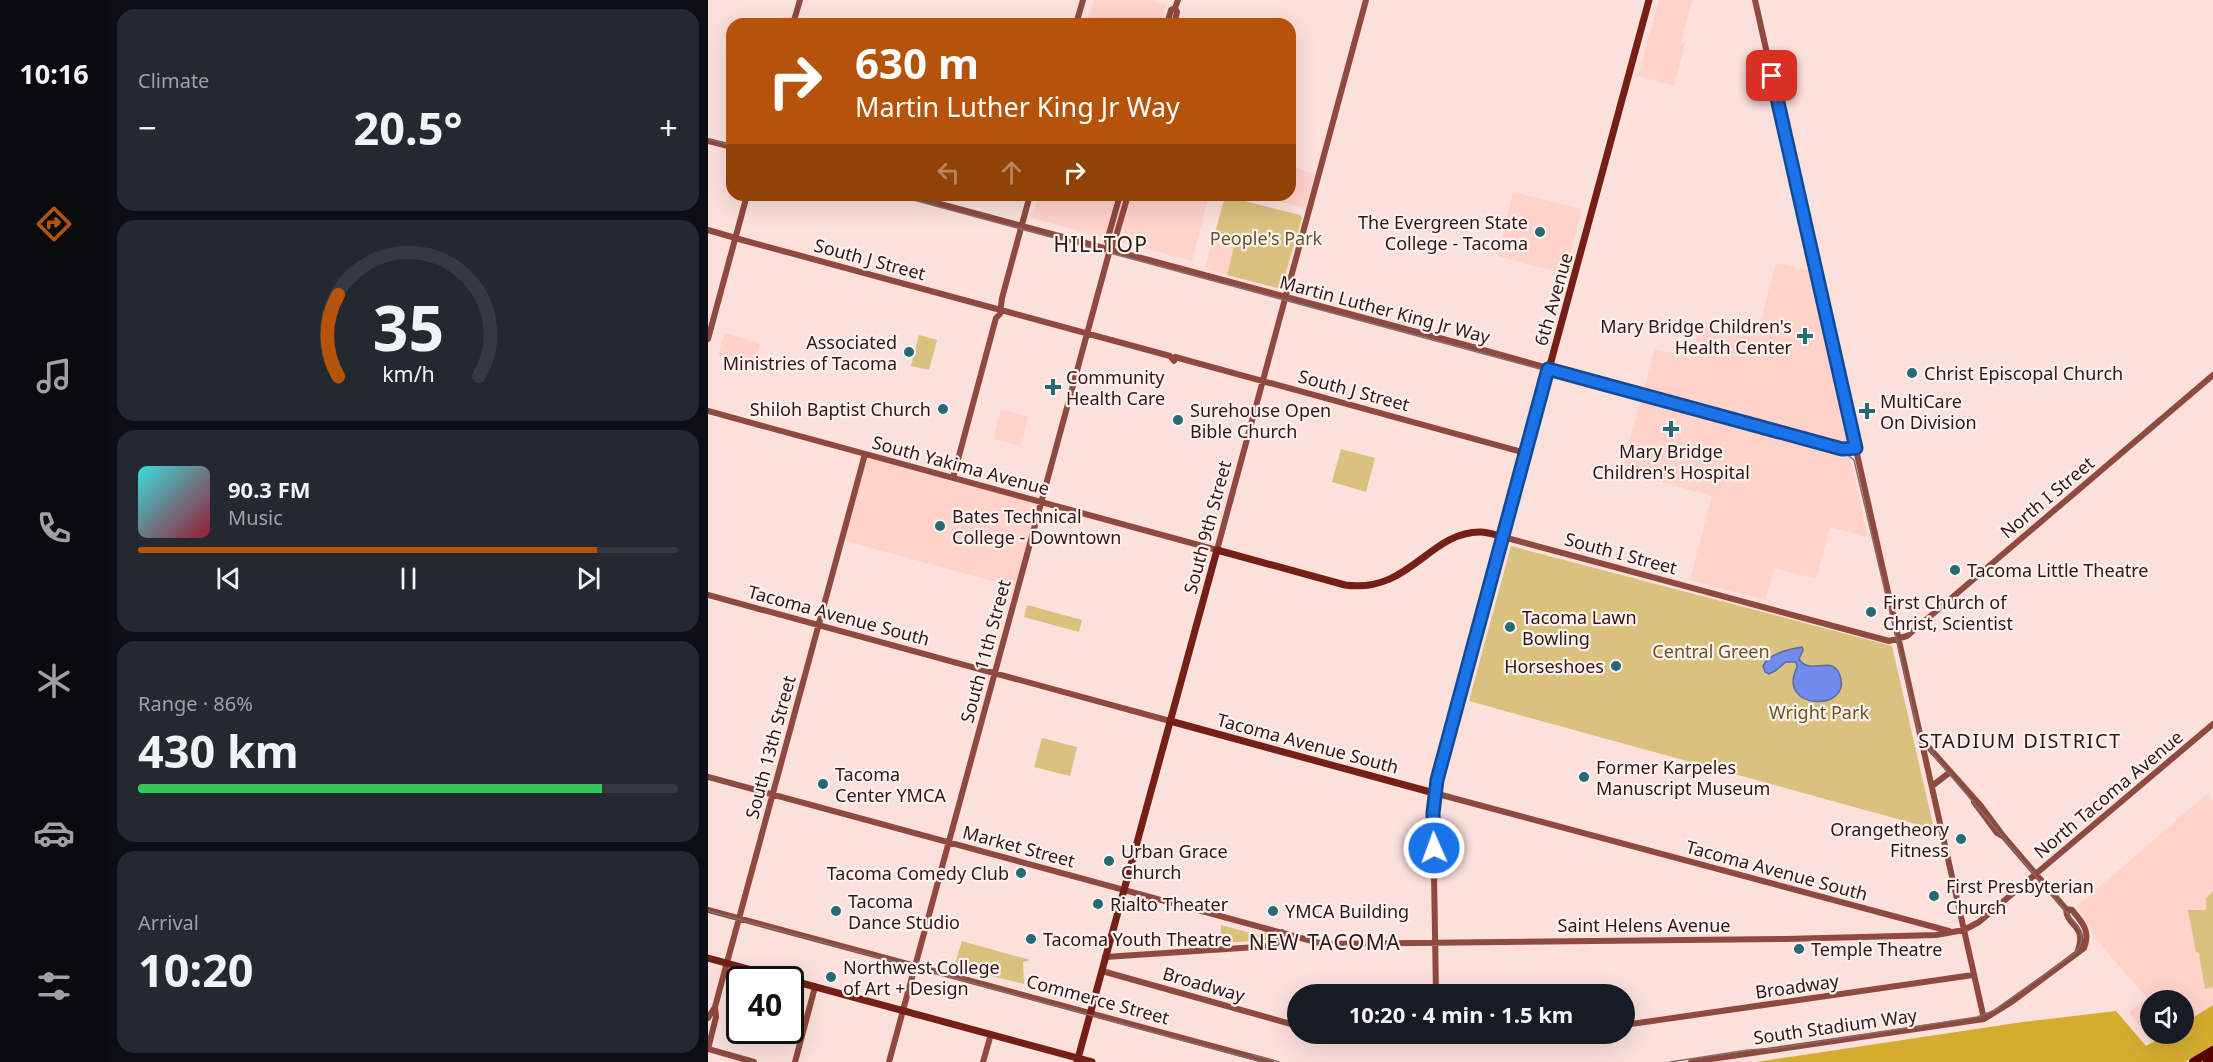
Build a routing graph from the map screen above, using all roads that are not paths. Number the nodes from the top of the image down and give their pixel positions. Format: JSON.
{"nodes":[{"id":1,"x":800,"y":0,"type":"edge"},
{"id":2,"x":1083,"y":0,"type":"edge"},
{"id":3,"x":1178,"y":0,"type":"edge"},
{"id":4,"x":1366,"y":0,"type":"edge"},
{"id":5,"x":1649,"y":0,"type":"edge"},
{"id":6,"x":1755,"y":0,"type":"edge"},
{"id":7,"x":1175,"y":8,"type":"junction"},
{"id":8,"x":795,"y":18,"type":"edge"},
{"id":9,"x":1078,"y":18,"type":"edge"},
{"id":10,"x":1169,"y":18,"type":"edge"},
{"id":11,"x":1176,"y":18,"type":"edge"},
{"id":12,"x":708,"y":141,"type":"edge"},
{"id":13,"x":726,"y":146,"type":"edge"},
{"id":14,"x":745,"y":201,"type":"edge"},
{"id":15,"x":929,"y":201,"type":"edge"},
{"id":16,"x":1028,"y":201,"type":"edge"},
{"id":17,"x":1118,"y":201,"type":"edge"},
{"id":18,"x":1126,"y":201,"type":"edge"},
{"id":19,"x":1021,"y":226,"type":"junction"},
{"id":20,"x":708,"y":230,"type":"edge"},
{"id":21,"x":735,"y":238,"type":"junction"},
{"id":22,"x":1110,"y":249,"type":"junction"},
{"id":23,"x":1286,"y":297,"type":"junction"},
{"id":24,"x":999,"y":309,"type":"junction"},
{"id":25,"x":1087,"y":333,"type":"junction"},
{"id":26,"x":708,"y":339,"type":"edge"},
{"id":27,"x":1548,"y":369,"type":"junction"},
{"id":28,"x":2213,"y":375,"type":"edge"},
{"id":29,"x":1263,"y":381,"type":"junction"},
{"id":30,"x":708,"y":411,"type":"edge"},
{"id":31,"x":1856,"y":448,"type":"junction"},
{"id":32,"x":1526,"y":453,"type":"junction"},
{"id":33,"x":865,"y":454,"type":"junction"},
{"id":34,"x":953,"y":478,"type":"junction"},
{"id":35,"x":1041,"y":502,"type":"junction"},
{"id":36,"x":1503,"y":537,"type":"junction"},
{"id":37,"x":1216,"y":550,"type":"junction"},
{"id":38,"x":1345,"y":585,"type":"joint"},
{"id":39,"x":708,"y":595,"type":"edge"},
{"id":40,"x":819,"y":625,"type":"junction"},
{"id":41,"x":1898,"y":639,"type":"junction"},
{"id":42,"x":994,"y":673,"type":"junction"},
{"id":43,"x":1170,"y":721,"type":"junction"},
{"id":44,"x":2213,"y":724,"type":"edge"},
{"id":45,"x":1922,"y":741,"type":"junction"},
{"id":46,"x":1949,"y":773,"type":"junction"},
{"id":47,"x":708,"y":777,"type":"edge"},
{"id":48,"x":1932,"y":786,"type":"junction"},
{"id":49,"x":1434,"y":793,"type":"junction"},
{"id":50,"x":773,"y":794,"type":"junction"},
{"id":51,"x":948,"y":842,"type":"junction"},
{"id":52,"x":2037,"y":874,"type":"junction"},
{"id":53,"x":1124,"y":890,"type":"junction"},
{"id":54,"x":2066,"y":909,"type":"junction"},
{"id":55,"x":708,"y":910,"type":"edge"},
{"id":56,"x":739,"y":919,"type":"junction"},
{"id":57,"x":1901,"y":919,"type":"junction"},
{"id":58,"x":1964,"y":930,"type":"junction"},
{"id":59,"x":1282,"y":932,"type":"junction"},
{"id":60,"x":1953,"y":932,"type":"junction"},
{"id":61,"x":1921,"y":935,"type":"junction"},
{"id":62,"x":1435,"y":942,"type":"junction"},
{"id":63,"x":1323,"y":944,"type":"joint"},
{"id":64,"x":2077,"y":953,"type":"junction"},
{"id":65,"x":1105,"y":957,"type":"junction"},
{"id":66,"x":708,"y":958,"type":"edge"},
{"id":67,"x":727,"y":963,"type":"junction"},
{"id":68,"x":738,"y":966,"type":"edge"},
{"id":69,"x":915,"y":966,"type":"junction"},
{"id":70,"x":1102,"y":971,"type":"junction"},
{"id":71,"x":1973,"y":975,"type":"junction"},
{"id":72,"x":804,"y":984,"type":"edge"},
{"id":73,"x":1436,"y":984,"type":"edge"},
{"id":74,"x":815,"y":987,"type":"junction"},
{"id":75,"x":715,"y":1007,"type":"junction"},
{"id":76,"x":903,"y":1011,"type":"junction"},
{"id":77,"x":1091,"y":1013,"type":"junction"},
{"id":78,"x":708,"y":1018,"type":"edge"},
{"id":79,"x":1984,"y":1019,"type":"junction"},
{"id":80,"x":1287,"y":1023,"type":"edge"},
{"id":81,"x":1635,"y":1023,"type":"edge"},
{"id":82,"x":991,"y":1034,"type":"junction"},
{"id":83,"x":708,"y":1049,"type":"edge"},
{"id":84,"x":2213,"y":1050,"type":"edge"},
{"id":85,"x":1249,"y":1059,"type":"edge"},
{"id":86,"x":2213,"y":1059,"type":"edge"},
{"id":87,"x":1078,"y":1060,"type":"edge"},
{"id":88,"x":754,"y":1062,"type":"edge"},
{"id":89,"x":795,"y":1062,"type":"edge"},
{"id":90,"x":889,"y":1062,"type":"edge"},
{"id":91,"x":983,"y":1062,"type":"edge"},
{"id":92,"x":1092,"y":1062,"type":"edge"},
{"id":93,"x":1271,"y":1062,"type":"edge"},
{"id":94,"x":1691,"y":1062,"type":"edge"},
{"id":95,"x":2193,"y":1062,"type":"edge"},
{"id":96,"x":2207,"y":1062,"type":"edge"}],
"edges":[{"from":1,"to":8,"type":"street"},
{"from":2,"to":9,"type":"street"},
{"from":3,"to":7,"type":"street"},
{"from":4,"to":23,"type":"street","name":"South 9th Street"},
{"from":5,"to":27,"type":"main road","name":"6th Avenue"},
{"from":6,"to":31,"type":"street"},
{"from":7,"to":10,"type":"street"},
{"from":7,"to":11,"type":"street"},
{"from":12,"to":13,"type":"street"},
{"from":14,"to":21,"type":"street"},
{"from":15,"to":19,"type":"street","name":"Martin Luther King Jr Way"},
{"from":16,"to":19,"type":"street"},
{"from":17,"to":22,"type":"street","name":"South 11th Street"},
{"from":18,"to":22,"type":"street","name":"South 11th Street"},
{"from":19,"to":22,"type":"street","name":"Martin Luther King Jr Way"},
{"from":19,"to":24,"type":"street"},
{"from":20,"to":21,"type":"street","name":"South J Street"},
{"from":21,"to":24,"type":"street","name":"South J Street"},
{"from":21,"to":26,"type":"street"},
{"from":22,"to":23,"type":"street","name":"Martin Luther King Jr Way"},
{"from":22,"to":25,"type":"street","name":"South 11th Street"},
{"from":23,"to":27,"type":"street","name":"Martin Luther King Jr Way"},
{"from":23,"to":29,"type":"street","name":"South 9th Street"},
{"from":24,"to":25,"type":"street","name":"South J Street"},
{"from":24,"to":34,"type":"street"},
{"from":25,"to":29,"type":"street","name":"South J Street"},
{"from":25,"to":35,"type":"street","name":"South 11th Street"},
{"from":27,"to":31,"type":"street","name":"Martin Luther King Jr Way"},
{"from":27,"to":32,"type":"main road","name":"6th Avenue"},
{"from":28,"to":41,"type":"street","name":"North I Street"},
{"from":29,"to":32,"type":"street","name":"South J Street"},
{"from":29,"to":37,"type":"street","name":"South 9th Street"},
{"from":30,"to":33,"type":"street","name":"South Yakima Avenue"},
{"from":31,"to":41,"type":"street"},
{"from":32,"to":36,"type":"main road","name":"6th Avenue"},
{"from":33,"to":34,"type":"street","name":"South Yakima Avenue"},
{"from":33,"to":40,"type":"street","name":"South 13th Street"},
{"from":34,"to":35,"type":"street","name":"South Yakima Avenue"},
{"from":35,"to":37,"type":"street","name":"South Yakima Avenue"},
{"from":35,"to":42,"type":"street","name":"South 11th Street"},
{"from":36,"to":38,"type":"main road","name":"South I Street"},
{"from":36,"to":41,"type":"street","name":"South I Street"},
{"from":36,"to":49,"type":"main road","name":"6th Avenue"},
{"from":37,"to":38,"type":"main road","name":"South Yakima Avenue"},
{"from":37,"to":43,"type":"main road","name":"South 9th Street"},
{"from":39,"to":40,"type":"street","name":"Tacoma Avenue South"},
{"from":40,"to":42,"type":"street","name":"Tacoma Avenue South"},
{"from":40,"to":50,"type":"street","name":"South 13th Street"},
{"from":41,"to":45,"type":"street"},
{"from":42,"to":43,"type":"street","name":"Tacoma Avenue South"},
{"from":42,"to":51,"type":"street","name":"South 11th Street"},
{"from":43,"to":49,"type":"main road","name":"Tacoma Avenue South"},
{"from":43,"to":53,"type":"main road","name":"South 9th Street"},
{"from":44,"to":52,"type":"street","name":"North Tacoma Avenue"},
{"from":45,"to":46,"type":"street"},
{"from":45,"to":48,"type":"street"},
{"from":46,"to":48,"type":"street"},
{"from":46,"to":52,"type":"street"},
{"from":47,"to":50,"type":"street","name":"Market Street"},
{"from":48,"to":58,"type":"street"},
{"from":49,"to":57,"type":"street","name":"Tacoma Avenue South"},
{"from":49,"to":62,"type":"street","name":"6th Avenue"},
{"from":50,"to":51,"type":"street","name":"Market Street"},
{"from":50,"to":56,"type":"street","name":"South 13th Street"},
{"from":51,"to":53,"type":"street","name":"Market Street"},
{"from":51,"to":69,"type":"street","name":"South 11th Street"},
{"from":52,"to":54,"type":"street"},
{"from":52,"to":58,"type":"street","name":"North Tacoma Avenue"},
{"from":53,"to":59,"type":"street","name":"Market Street"},
{"from":53,"to":65,"type":"main road","name":"South 9th Street"},
{"from":54,"to":64,"type":"street"},
{"from":54,"to":64,"type":"street"},
{"from":55,"to":56,"type":"street","name":"Commerce Street"},
{"from":56,"to":67,"type":"street","name":"South 13th Street"},
{"from":56,"to":69,"type":"street","name":"Commerce Street"},
{"from":57,"to":60,"type":"street","name":"Tacoma Avenue South"},
{"from":57,"to":61,"type":"street","name":"Tacoma Avenue South"},
{"from":58,"to":60,"type":"street","name":"Saint Helens Avenue"},
{"from":58,"to":71,"type":"street"},
{"from":59,"to":63,"type":"street","name":"Market Street"},
{"from":59,"to":65,"type":"street"},
{"from":60,"to":61,"type":"street","name":"Saint Helens Avenue"},
{"from":61,"to":62,"type":"street","name":"Saint Helens Avenue"},
{"from":62,"to":63,"type":"street","name":"Saint Helens Avenue"},
{"from":62,"to":73,"type":"street","name":"6th Avenue"},
{"from":64,"to":79,"type":"street"},
{"from":65,"to":70,"type":"main road","name":"South 9th Street"},
{"from":66,"to":67,"type":"main road"},
{"from":67,"to":68,"type":"main road"},
{"from":67,"to":75,"type":"street","name":"South 13th Street"},
{"from":69,"to":76,"type":"street","name":"South 11th Street"},
{"from":69,"to":77,"type":"street","name":"Commerce Street"},
{"from":70,"to":77,"type":"main road","name":"South 9th Street"},
{"from":70,"to":80,"type":"street","name":"Broadway"},
{"from":71,"to":79,"type":"street"},
{"from":71,"to":81,"type":"street","name":"Broadway"},
{"from":72,"to":74,"type":"main road"},
{"from":74,"to":76,"type":"main road"},
{"from":74,"to":89,"type":"street"},
{"from":75,"to":78,"type":"street"},
{"from":75,"to":83,"type":"street","name":"South 13th Street"},
{"from":76,"to":82,"type":"main road"},
{"from":76,"to":90,"type":"street","name":"South 11th Street"},
{"from":77,"to":85,"type":"street","name":"Commerce Street"},
{"from":77,"to":87,"type":"main road","name":"South 9th Street"},
{"from":79,"to":94,"type":"street","name":"South Stadium Way"},
{"from":82,"to":87,"type":"main road"},
{"from":82,"to":91,"type":"street"},
{"from":83,"to":88,"type":"street"},
{"from":84,"to":95,"type":"highway"},
{"from":85,"to":93,"type":"street","name":"Commerce Street"},
{"from":86,"to":96,"type":"highway"},
{"from":87,"to":92,"type":"main road"}]}
